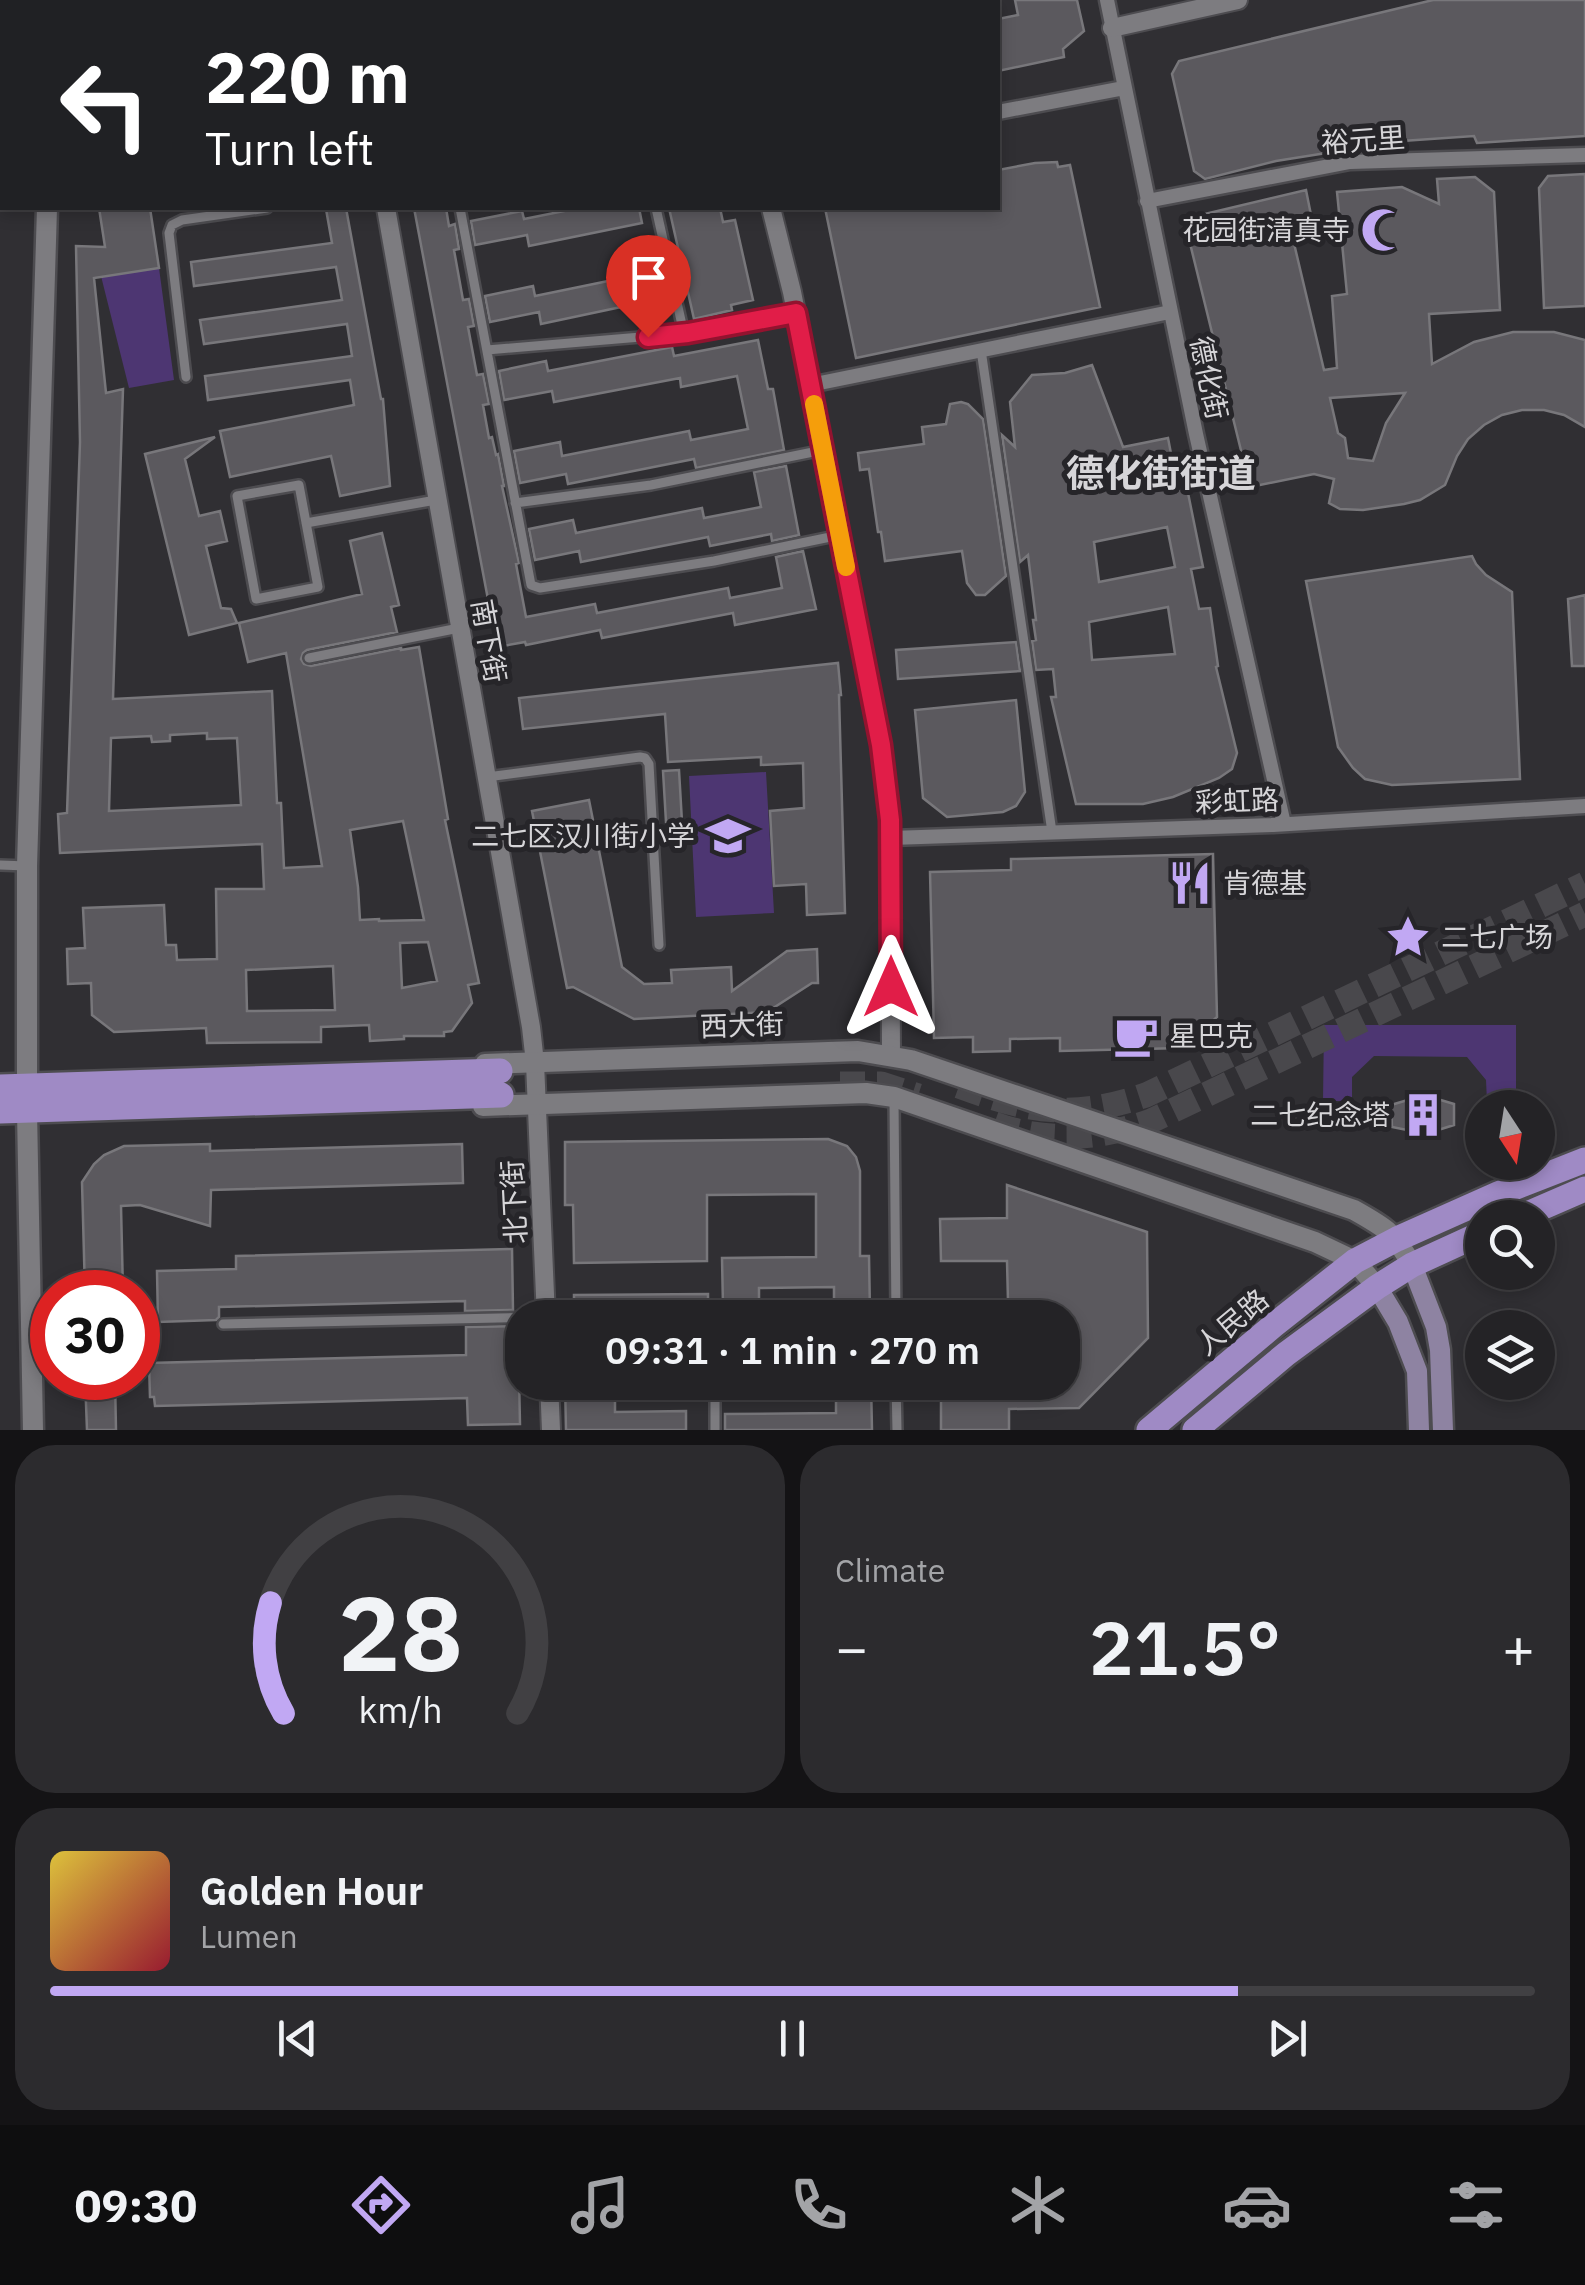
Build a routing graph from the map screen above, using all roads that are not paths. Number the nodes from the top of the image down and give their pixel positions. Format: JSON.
{"nodes":[{"id":1,"x":1106,"y":0,"type":"edge"},
{"id":2,"x":1238,"y":0,"type":"edge"},
{"id":3,"x":1112,"y":28,"type":"junction"},
{"id":4,"x":1124,"y":88,"type":"junction"},
{"id":5,"x":1000,"y":112,"type":"edge"},
{"id":6,"x":1585,"y":155,"type":"edge"},
{"id":7,"x":1147,"y":201,"type":"junction"},
{"id":8,"x":47,"y":210,"type":"edge"},
{"id":9,"x":253,"y":210,"type":"edge"},
{"id":10,"x":386,"y":210,"type":"edge"},
{"id":11,"x":460,"y":210,"type":"edge"},
{"id":12,"x":656,"y":210,"type":"edge"},
{"id":13,"x":771,"y":210,"type":"edge"},
{"id":14,"x":1170,"y":312,"type":"junction"},
{"id":15,"x":796,"y":313,"type":"junction"},
{"id":16,"x":684,"y":334,"type":"junction"},
{"id":17,"x":487,"y":350,"type":"junction"},
{"id":18,"x":981,"y":350,"type":"junction"},
{"id":19,"x":186,"y":377,"type":"dead end"},
{"id":20,"x":810,"y":385,"type":"junction"},
{"id":21,"x":822,"y":450,"type":"junction"},
{"id":22,"x":436,"y":500,"type":"junction"},
{"id":23,"x":516,"y":503,"type":"junction"},
{"id":24,"x":306,"y":523,"type":"junction"},
{"id":25,"x":840,"y":535,"type":"junction"},
{"id":26,"x":459,"y":628,"type":"junction"},
{"id":27,"x":309,"y":658,"type":"dead end"},
{"id":28,"x":486,"y":777,"type":"junction"},
{"id":29,"x":1585,"y":806,"type":"edge"},
{"id":30,"x":1284,"y":824,"type":"junction"},
{"id":31,"x":1052,"y":832,"type":"junction"},
{"id":32,"x":891,"y":838,"type":"junction"},
{"id":33,"x":0,"y":866,"type":"edge"},
{"id":34,"x":27,"y":866,"type":"junction"},
{"id":35,"x":659,"y":944,"type":"dead end"},
{"id":36,"x":891,"y":1056,"type":"junction"},
{"id":37,"x":500,"y":1084,"type":"dead end"},
{"id":38,"x":536,"y":1084,"type":"junction"},
{"id":39,"x":0,"y":1087,"type":"edge"},
{"id":40,"x":894,"y":1098,"type":"junction"},
{"id":41,"x":27,"y":1099,"type":"junction"},
{"id":42,"x":0,"y":1111,"type":"edge"},
{"id":43,"x":1585,"y":1160,"type":"edge"},
{"id":44,"x":1585,"y":1190,"type":"edge"},
{"id":45,"x":1555,"y":1203,"type":"edge"},
{"id":46,"x":1397,"y":1239,"type":"junction"},
{"id":47,"x":1465,"y":1241,"type":"edge"},
{"id":48,"x":1355,"y":1261,"type":"junction"},
{"id":49,"x":1412,"y":1265,"type":"junction"},
{"id":50,"x":1377,"y":1287,"type":"junction"},
{"id":51,"x":545,"y":1300,"type":"edge"},
{"id":52,"x":896,"y":1300,"type":"edge"},
{"id":53,"x":505,"y":1318,"type":"edge"},
{"id":54,"x":223,"y":1324,"type":"dead end"},
{"id":55,"x":550,"y":1400,"type":"edge"},
{"id":56,"x":715,"y":1400,"type":"edge"},
{"id":57,"x":896,"y":1400,"type":"edge"},
{"id":58,"x":33,"y":1430,"type":"edge"},
{"id":59,"x":551,"y":1430,"type":"edge"},
{"id":60,"x":715,"y":1430,"type":"edge"},
{"id":61,"x":897,"y":1430,"type":"edge"},
{"id":62,"x":1149,"y":1430,"type":"edge"},
{"id":63,"x":1196,"y":1430,"type":"edge"},
{"id":64,"x":1418,"y":1430,"type":"edge"},
{"id":65,"x":1443,"y":1430,"type":"edge"}],
"edges":[{"from":1,"to":3,"type":"street","name":"德化街"},
{"from":2,"to":3,"type":"street"},
{"from":3,"to":4,"type":"street","name":"德化街"},
{"from":4,"to":5,"type":"street"},
{"from":4,"to":7,"type":"street","name":"德化街"},
{"from":6,"to":7,"type":"street","name":"裕元里"},
{"from":7,"to":14,"type":"street","name":"德化街"},
{"from":8,"to":34,"type":"street"},
{"from":9,"to":19,"type":"lane"},
{"from":10,"to":22,"type":"street","name":"南下街"},
{"from":11,"to":17,"type":"lane"},
{"from":12,"to":16,"type":"lane"},
{"from":13,"to":15,"type":"street"},
{"from":14,"to":18,"type":"street"},
{"from":14,"to":30,"type":"street","name":"德化街"},
{"from":15,"to":16,"type":"lane"},
{"from":15,"to":20,"type":"street"},
{"from":16,"to":17,"type":"lane"},
{"from":17,"to":23,"type":"lane"},
{"from":18,"to":20,"type":"street"},
{"from":18,"to":31,"type":"lane"},
{"from":20,"to":21,"type":"street"},
{"from":21,"to":23,"type":"lane"},
{"from":21,"to":25,"type":"street"},
{"from":22,"to":24,"type":"lane"},
{"from":22,"to":26,"type":"street","name":"南下街"},
{"from":23,"to":25,"type":"lane"},
{"from":24,"to":24,"type":"lane"},
{"from":25,"to":32,"type":"street"},
{"from":26,"to":27,"type":"lane"},
{"from":26,"to":28,"type":"street","name":"南下街"},
{"from":28,"to":35,"type":"lane"},
{"from":28,"to":38,"type":"street","name":"南下街"},
{"from":29,"to":30,"type":"street","name":"彩虹路"},
{"from":30,"to":31,"type":"street","name":"彩虹路"},
{"from":31,"to":32,"type":"street","name":"彩虹路"},
{"from":32,"to":36,"type":"street"},
{"from":33,"to":34,"type":"lane"},
{"from":34,"to":41,"type":"street"},
{"from":36,"to":38,"type":"street","name":"西大街"},
{"from":36,"to":46,"type":"street","name":"西大街"},
{"from":37,"to":41,"type":"main road","name":"西大街"},
{"from":38,"to":40,"type":"street","name":"西大街"},
{"from":38,"to":41,"type":"street","name":"西大街"},
{"from":38,"to":41,"type":"street","name":"西大街"},
{"from":38,"to":51,"type":"street","name":"北下街"},
{"from":39,"to":41,"type":"main road","name":"西大街"},
{"from":40,"to":48,"type":"street","name":"西大街"},
{"from":40,"to":52,"type":"lane"},
{"from":41,"to":42,"type":"main road","name":"西大街"},
{"from":41,"to":58,"type":"street"},
{"from":43,"to":46,"type":"main road","name":"人民路"},
{"from":44,"to":45,"type":"main road"},
{"from":46,"to":48,"type":"main road","name":"人民路"},
{"from":46,"to":49,"type":"street","name":"西大街"},
{"from":47,"to":49,"type":"main road"},
{"from":48,"to":50,"type":"street","name":"西大街"},
{"from":48,"to":62,"type":"main road","name":"人民路"},
{"from":49,"to":50,"type":"main road"},
{"from":49,"to":65,"type":"main road"},
{"from":50,"to":63,"type":"main road"},
{"from":50,"to":64,"type":"main road"},
{"from":53,"to":54,"type":"lane"},
{"from":55,"to":59,"type":"street"},
{"from":56,"to":60,"type":"lane"},
{"from":57,"to":61,"type":"lane"}]}
